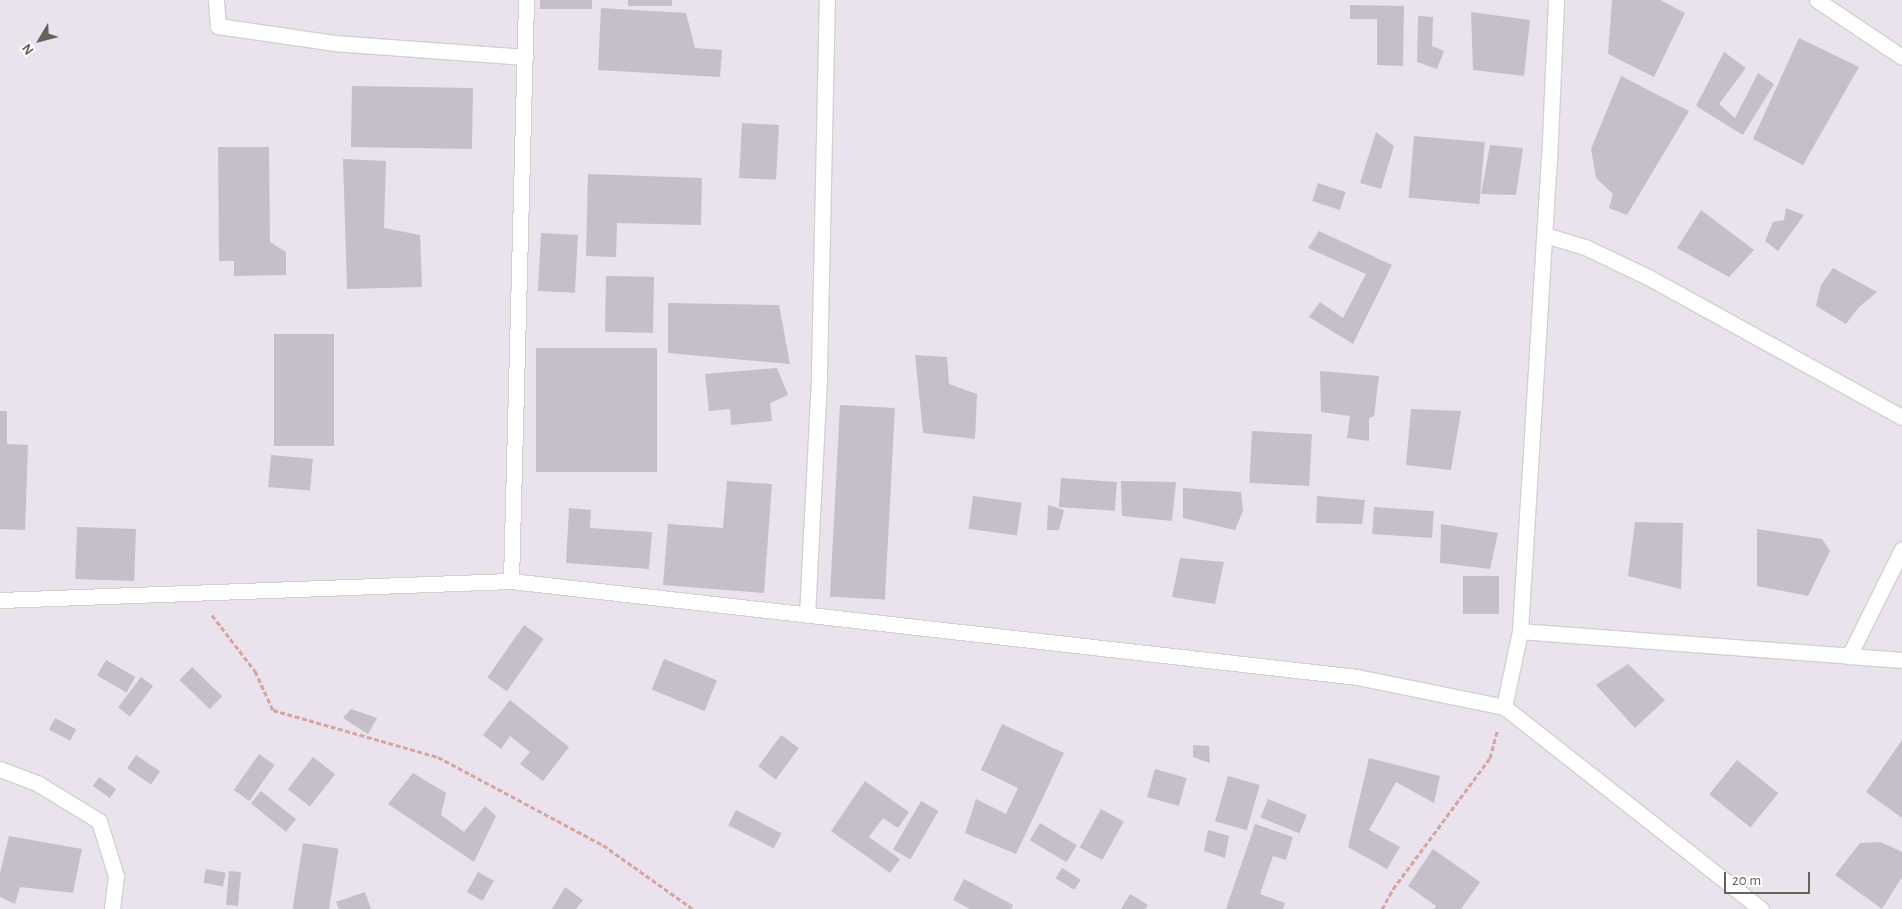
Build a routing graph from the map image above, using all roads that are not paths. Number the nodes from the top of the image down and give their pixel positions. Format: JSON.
{"nodes":[{"id":1,"x":216,"y":0,"type":"edge"},
{"id":2,"x":526,"y":0,"type":"edge"},
{"id":3,"x":827,"y":0,"type":"edge"},
{"id":4,"x":1556,"y":0,"type":"edge"},
{"id":5,"x":1817,"y":0,"type":"edge"},
{"id":6,"x":525,"y":57,"type":"junction"},
{"id":7,"x":1902,"y":57,"type":"edge"},
{"id":8,"x":1545,"y":235,"type":"junction"},
{"id":9,"x":1902,"y":417,"type":"edge"},
{"id":10,"x":1902,"y":548,"type":"edge"},
{"id":11,"x":512,"y":581,"type":"junction"},
{"id":12,"x":0,"y":600,"type":"edge"},
{"id":13,"x":807,"y":615,"type":"junction"},
{"id":14,"x":1520,"y":631,"type":"junction"},
{"id":15,"x":1848,"y":656,"type":"junction"},
{"id":16,"x":1902,"y":660,"type":"edge"},
{"id":17,"x":1504,"y":707,"type":"junction"},
{"id":18,"x":0,"y":769,"type":"edge"},
{"id":19,"x":112,"y":909,"type":"edge"},
{"id":20,"x":1761,"y":909,"type":"edge"}],
"edges":[{"from":1,"to":6,"type":"street"},
{"from":2,"to":6,"type":"street"},
{"from":3,"to":13,"type":"street"},
{"from":4,"to":8,"type":"street"},
{"from":5,"to":7,"type":"street"},
{"from":6,"to":11,"type":"street"},
{"from":8,"to":9,"type":"street"},
{"from":8,"to":14,"type":"street"},
{"from":10,"to":15,"type":"street"},
{"from":11,"to":12,"type":"street"},
{"from":11,"to":13,"type":"street"},
{"from":13,"to":17,"type":"street"},
{"from":14,"to":15,"type":"street"},
{"from":14,"to":17,"type":"street"},
{"from":15,"to":16,"type":"street"},
{"from":17,"to":20,"type":"street"},
{"from":18,"to":19,"type":"street"}]}
